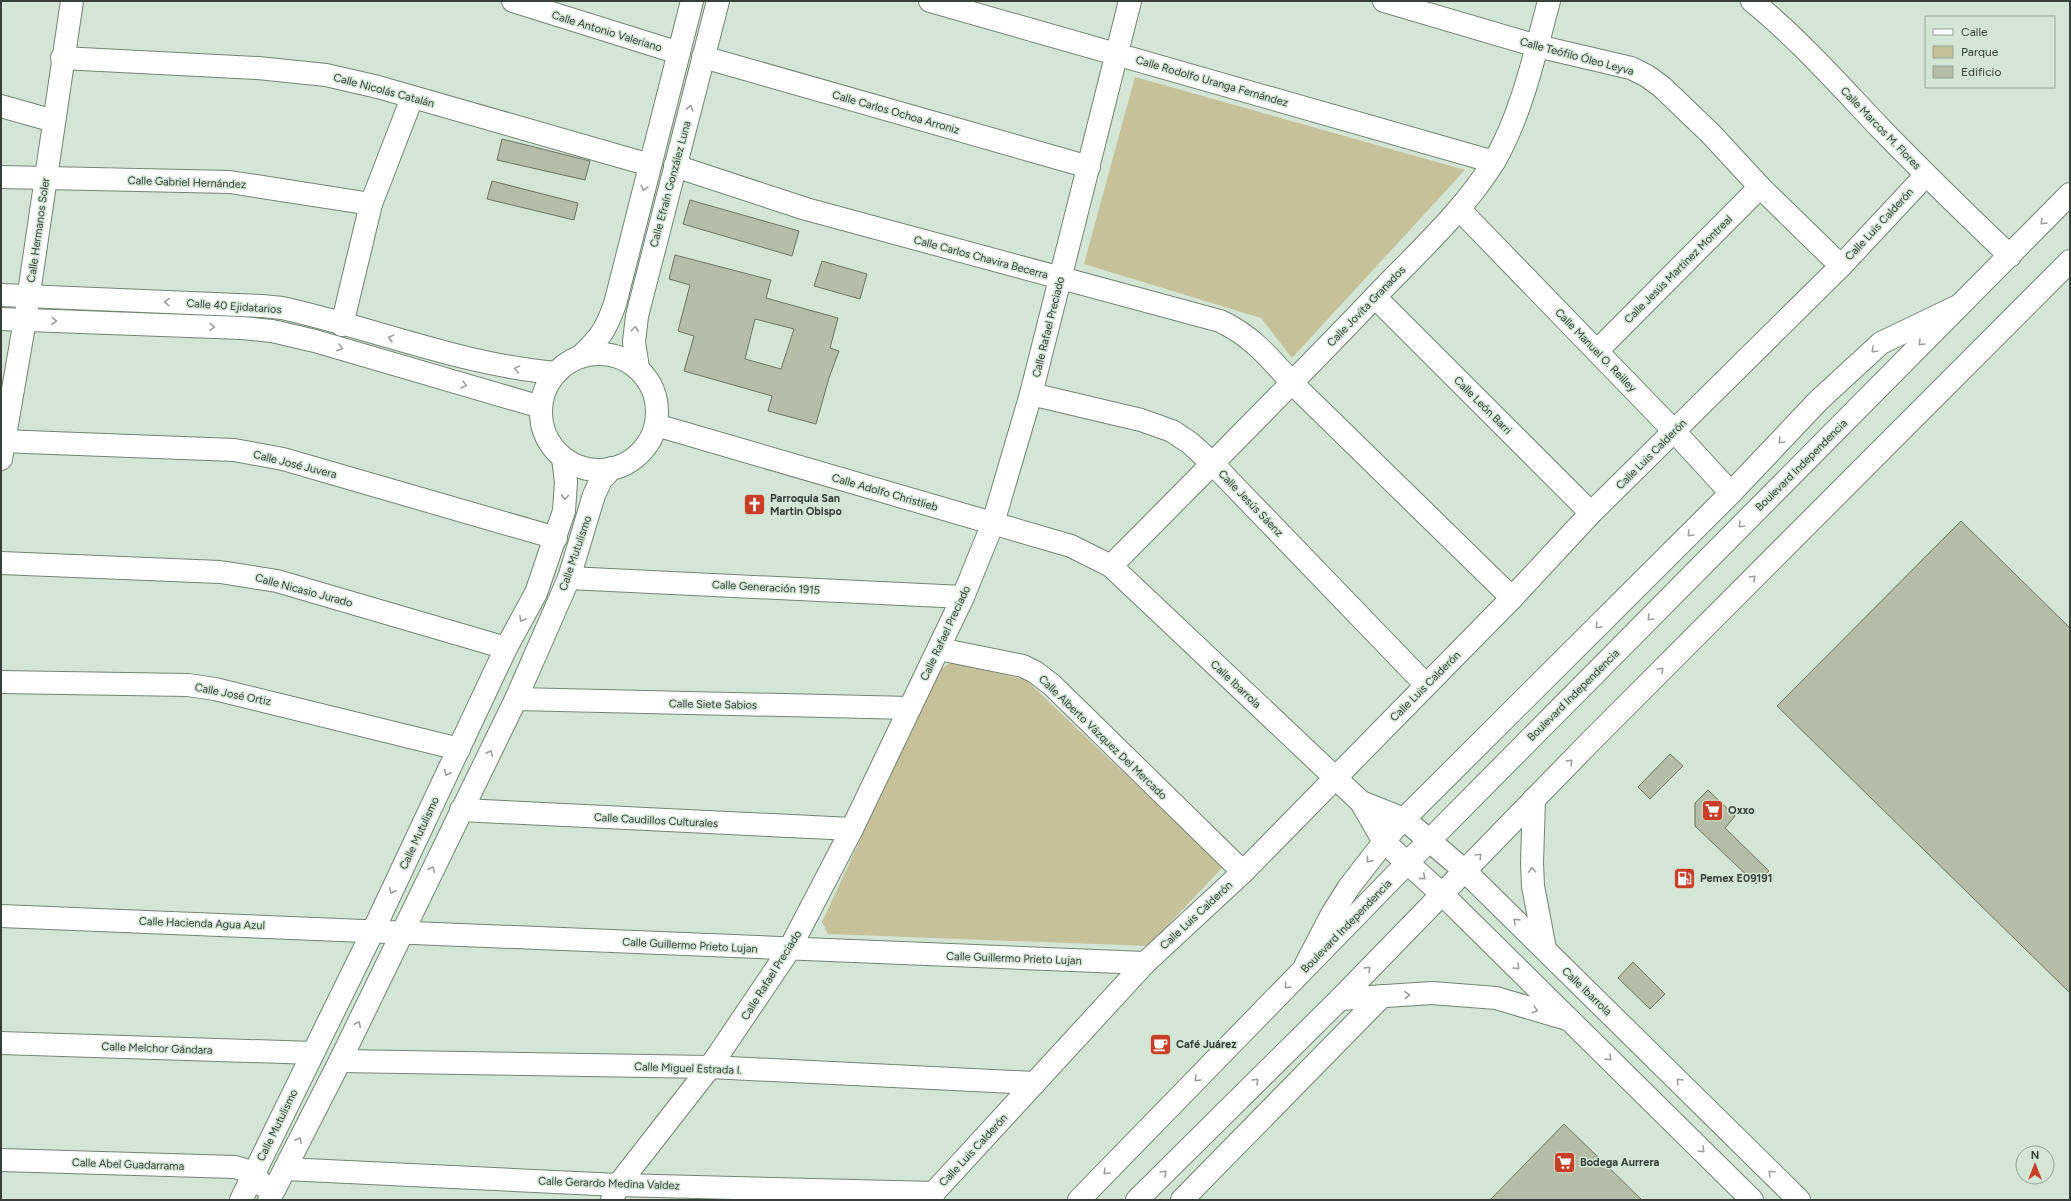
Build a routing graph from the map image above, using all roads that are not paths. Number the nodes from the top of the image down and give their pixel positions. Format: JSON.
{"nodes":[{"id":1,"x":72,"y":1,"type":"edge"},
{"id":2,"x":513,"y":1,"type":"edge"},
{"id":3,"x":692,"y":1,"type":"edge"},
{"id":4,"x":718,"y":1,"type":"edge"},
{"id":5,"x":930,"y":1,"type":"edge"},
{"id":6,"x":1130,"y":1,"type":"edge"},
{"id":7,"x":1384,"y":1,"type":"edge"},
{"id":8,"x":1549,"y":1,"type":"edge"},
{"id":9,"x":1752,"y":1,"type":"edge"},
{"id":10,"x":1537,"y":46,"type":"junction"},
{"id":11,"x":679,"y":53,"type":"junction"},
{"id":12,"x":1118,"y":53,"type":"junction"},
{"id":13,"x":703,"y":57,"type":"junction"},
{"id":14,"x":62,"y":58,"type":"junction"},
{"id":15,"x":412,"y":98,"type":"junction"},
{"id":16,"x":1,"y":106,"type":"edge"},
{"id":17,"x":54,"y":121,"type":"junction"},
{"id":18,"x":1494,"y":162,"type":"junction"},
{"id":19,"x":650,"y":165,"type":"junction"},
{"id":20,"x":675,"y":166,"type":"junction"},
{"id":21,"x":1089,"y":167,"type":"junction"},
{"id":22,"x":1926,"y":175,"type":"junction"},
{"id":23,"x":1,"y":176,"type":"edge"},
{"id":24,"x":45,"y":178,"type":"junction"},
{"id":25,"x":2070,"y":180,"type":"edge"},
{"id":26,"x":1760,"y":187,"type":"junction"},
{"id":27,"x":2066,"y":197,"type":"edge"},
{"id":28,"x":371,"y":204,"type":"junction"},
{"id":29,"x":1459,"y":209,"type":"junction"},
{"id":30,"x":2010,"y":256,"type":"junction"},
{"id":31,"x":2070,"y":261,"type":"edge"},
{"id":32,"x":1841,"y":266,"type":"junction"},
{"id":33,"x":1060,"y":279,"type":"junction"},
{"id":34,"x":1,"y":295,"type":"edge"},
{"id":35,"x":28,"y":296,"type":"junction"},
{"id":36,"x":1375,"y":297,"type":"junction"},
{"id":37,"x":1957,"y":306,"type":"junction"},
{"id":38,"x":1,"y":319,"type":"edge"},
{"id":39,"x":25,"y":320,"type":"junction"},
{"id":40,"x":342,"y":325,"type":"junction"},
{"id":41,"x":422,"y":347,"type":"junction"},
{"id":42,"x":1597,"y":351,"type":"junction"},
{"id":43,"x":581,"y":356,"type":"junction"},
{"id":44,"x":638,"y":368,"type":"junction"},
{"id":45,"x":415,"y":371,"type":"junction"},
{"id":46,"x":556,"y":373,"type":"junction"},
{"id":47,"x":1292,"y":384,"type":"junction"},
{"id":48,"x":1031,"y":394,"type":"junction"},
{"id":49,"x":541,"y":407,"type":"junction"},
{"id":50,"x":656,"y":425,"type":"junction"},
{"id":51,"x":1674,"y":431,"type":"junction"},
{"id":52,"x":2,"y":447,"type":"edge"},
{"id":53,"x":563,"y":458,"type":"junction"},
{"id":54,"x":1212,"y":464,"type":"junction"},
{"id":55,"x":612,"y":468,"type":"junction"},
{"id":56,"x":1731,"y":492,"type":"junction"},
{"id":57,"x":1591,"y":513,"type":"junction"},
{"id":58,"x":992,"y":524,"type":"junction"},
{"id":59,"x":556,"y":538,"type":"junction"},
{"id":60,"x":1,"y":563,"type":"edge"},
{"id":61,"x":1111,"y":566,"type":"junction"},
{"id":62,"x":568,"y":578,"type":"junction"},
{"id":63,"x":963,"y":597,"type":"junction"},
{"id":64,"x":1512,"y":598,"type":"junction"},
{"id":65,"x":506,"y":648,"type":"junction"},
{"id":66,"x":939,"y":649,"type":"junction"},
{"id":67,"x":1,"y":682,"type":"edge"},
{"id":68,"x":1426,"y":685,"type":"junction"},
{"id":69,"x":516,"y":699,"type":"junction"},
{"id":70,"x":910,"y":708,"type":"junction"},
{"id":71,"x":459,"y":749,"type":"junction"},
{"id":72,"x":1335,"y":777,"type":"junction"},
{"id":73,"x":1534,"y":799,"type":"junction"},
{"id":74,"x":1361,"y":802,"type":"junction"},
{"id":75,"x":461,"y":810,"type":"junction"},
{"id":76,"x":1404,"y":819,"type":"junction"},
{"id":77,"x":852,"y":830,"type":"junction"},
{"id":78,"x":1430,"y":840,"type":"junction"},
{"id":79,"x":1384,"y":842,"type":"junction"},
{"id":80,"x":1407,"y":863,"type":"junction"},
{"id":81,"x":1465,"y":871,"type":"junction"},
{"id":82,"x":1243,"y":872,"type":"junction"},
{"id":83,"x":1442,"y":894,"type":"junction"},
{"id":84,"x":1,"y":916,"type":"edge"},
{"id":85,"x":374,"y":929,"type":"junction"},
{"id":86,"x":403,"y":932,"type":"junction"},
{"id":87,"x":1545,"y":949,"type":"junction"},
{"id":88,"x":789,"y":950,"type":"junction"},
{"id":89,"x":1145,"y":963,"type":"junction"},
{"id":90,"x":1303,"y":970,"type":"junction"},
{"id":91,"x":1382,"y":996,"type":"junction"},
{"id":92,"x":1340,"y":998,"type":"junction"},
{"id":93,"x":1571,"y":1020,"type":"junction"},
{"id":94,"x":1,"y":1043,"type":"edge"},
{"id":95,"x":313,"y":1053,"type":"junction"},
{"id":96,"x":340,"y":1061,"type":"junction"},
{"id":97,"x":710,"y":1067,"type":"junction"},
{"id":98,"x":1035,"y":1083,"type":"junction"},
{"id":99,"x":1,"y":1160,"type":"edge"},
{"id":100,"x":285,"y":1169,"type":"junction"},
{"id":101,"x":254,"y":1173,"type":"junction"},
{"id":102,"x":615,"y":1192,"type":"edge"},
{"id":103,"x":930,"y":1196,"type":"edge"},
{"id":104,"x":269,"y":1198,"type":"edge"},
{"id":105,"x":241,"y":1200,"type":"edge"},
{"id":106,"x":1079,"y":1200,"type":"edge"},
{"id":107,"x":1137,"y":1200,"type":"edge"},
{"id":108,"x":1182,"y":1200,"type":"edge"},
{"id":109,"x":1752,"y":1200,"type":"edge"},
{"id":110,"x":1799,"y":1200,"type":"edge"}],
"edges":[{"from":1,"to":14,"type":"street","name":"Calle Hermanos Soler"},
{"from":2,"to":11,"type":"street","name":"Calle Antonio Valeriano"},
{"from":3,"to":11,"type":"street","name":"Calle Efraín González Luna"},
{"from":4,"to":13,"type":"street","name":"Calle Efraín González Luna"},
{"from":5,"to":12,"type":"street","name":"Calle Rodolfo Uranga Fernández"},
{"from":6,"to":12,"type":"street","name":"Calle Rafael Preciado"},
{"from":7,"to":10,"type":"street","name":"Calle Teófilo Óleo Leyva"},
{"from":8,"to":10,"type":"street","name":"Calle Jovita Granados"},
{"from":9,"to":22,"type":"street","name":"Calle Marcos M. Flores"},
{"from":10,"to":18,"type":"street","name":"Calle Jovita Granados"},
{"from":10,"to":26,"type":"street","name":"Calle Teófilo Óleo Leyva"},
{"from":11,"to":19,"type":"street","name":"Calle Efraín González Luna"},
{"from":12,"to":18,"type":"street","name":"Calle Rodolfo Uranga Fernández"},
{"from":12,"to":21,"type":"street","name":"Calle Rafael Preciado"},
{"from":20,"to":13,"type":"street","name":"Calle Efraín González Luna","one_way":true},
{"from":13,"to":21,"type":"street","name":"Calle Carlos Ochoa Arroniz"},
{"from":14,"to":15,"type":"street","name":"Calle Nicolás Catalán"},
{"from":14,"to":17,"type":"street","name":"Calle Hermanos Soler"},
{"from":15,"to":19,"type":"street","name":"Calle Nicolás Catalán"},
{"from":15,"to":28,"type":"street"},
{"from":16,"to":17,"type":"street"},
{"from":17,"to":24,"type":"street","name":"Calle Hermanos Soler"},
{"from":18,"to":29,"type":"street","name":"Calle Jovita Granados"},
{"from":19,"to":43,"type":"street","name":"Calle Efraín González Luna","one_way":true},
{"from":20,"to":33,"type":"street","name":"Calle Carlos Chavira Becerra"},
{"from":44,"to":20,"type":"street","name":"Calle Efraín González Luna","one_way":true},
{"from":21,"to":33,"type":"street","name":"Calle Rafael Preciado"},
{"from":22,"to":30,"type":"street","name":"Calle Marcos M. Flores"},
{"from":22,"to":32,"type":"street","name":"Calle Luis Calderón"},
{"from":23,"to":24,"type":"street","name":"Calle Gabriel Hernández"},
{"from":24,"to":28,"type":"street","name":"Calle Gabriel Hernández"},
{"from":24,"to":35,"type":"street","name":"Calle Hermanos Soler"},
{"from":25,"to":27,"type":"street"},
{"from":26,"to":32,"type":"street","name":"Calle Teófilo Óleo Leyva"},
{"from":26,"to":42,"type":"street","name":"Calle Jesús Martínez Montreal"},
{"from":27,"to":30,"type":"street","name":"Boulevard Independencia","one_way":true},
{"from":28,"to":40,"type":"street"},
{"from":29,"to":36,"type":"street","name":"Calle Jovita Granados"},
{"from":29,"to":42,"type":"street","name":"Calle Manuel O. Reilley"},
{"from":30,"to":37,"type":"street","name":"Boulevard Independencia"},
{"from":73,"to":31,"type":"street","one_way":true},
{"from":32,"to":51,"type":"street","name":"Calle Luis Calderón"},
{"from":33,"to":47,"type":"street","name":"Calle Carlos Chavira Becerra"},
{"from":33,"to":48,"type":"street","name":"Calle Rafael Preciado"},
{"from":34,"to":35,"type":"street","name":"Calle 40 Ejidatarios"},
{"from":35,"to":39,"type":"street","name":"Calle Hermanos Soler"},
{"from":40,"to":35,"type":"street","name":"Calle 40 Ejidatarios","one_way":true},
{"from":36,"to":47,"type":"street","name":"Calle Jovita Granados"},
{"from":36,"to":57,"type":"street","name":"Calle León Barri"},
{"from":37,"to":56,"type":"street","one_way":true},
{"from":37,"to":78,"type":"street","name":"Boulevard Independencia","one_way":true},
{"from":38,"to":39,"type":"street","name":"Calle 40 Ejidatarios"},
{"from":39,"to":45,"type":"street","name":"Calle 40 Ejidatarios","one_way":true},
{"from":39,"to":52,"type":"street","name":"Calle Hermanos Soler"},
{"from":41,"to":40,"type":"street","name":"Calle 40 Ejidatarios","one_way":true},
{"from":41,"to":45,"type":"street"},
{"from":46,"to":41,"type":"street","name":"Calle 40 Ejidatarios","one_way":true},
{"from":42,"to":51,"type":"street","name":"Calle Manuel O. Reilley"},
{"from":43,"to":44,"type":"street"},
{"from":43,"to":46,"type":"street"},
{"from":44,"to":50,"type":"street"},
{"from":45,"to":49,"type":"street","name":"Calle 40 Ejidatarios","one_way":true},
{"from":46,"to":49,"type":"street"},
{"from":47,"to":54,"type":"street","name":"Calle Jovita Granados"},
{"from":47,"to":64,"type":"street"},
{"from":48,"to":54,"type":"street","name":"Calle Jesús Sáenz"},
{"from":48,"to":58,"type":"street","name":"Calle Rafael Preciado"},
{"from":49,"to":53,"type":"street"},
{"from":50,"to":55,"type":"street"},
{"from":50,"to":58,"type":"street","name":"Calle Adolfo Christlieb"},
{"from":51,"to":56,"type":"street","name":"Calle Manuel O. Reilley"},
{"from":51,"to":57,"type":"street","name":"Calle Luis Calderón"},
{"from":52,"to":59,"type":"street","name":"Calle José Juvera"},
{"from":53,"to":55,"type":"street"},
{"from":53,"to":59,"type":"street","name":"Calle Mutulismo","one_way":true},
{"from":54,"to":61,"type":"street","name":"Calle Jovita Granados"},
{"from":54,"to":68,"type":"street","name":"Calle Jesús Sáenz"},
{"from":55,"to":62,"type":"street","name":"Calle Mutulismo"},
{"from":56,"to":76,"type":"street","one_way":true},
{"from":57,"to":64,"type":"street","name":"Calle Luis Calderón"},
{"from":58,"to":61,"type":"street","name":"Calle Adolfo Christlieb"},
{"from":58,"to":63,"type":"street","name":"Calle Rafael Preciado"},
{"from":59,"to":65,"type":"street","name":"Calle Mutulismo","one_way":true},
{"from":60,"to":65,"type":"street","name":"Calle Nicasio Jurado"},
{"from":61,"to":72,"type":"street","name":"Calle Ibarrola"},
{"from":62,"to":63,"type":"street","name":"Calle Generación 1915"},
{"from":62,"to":69,"type":"street","name":"Calle Mutulismo"},
{"from":63,"to":66,"type":"street","name":"Calle Rafael Preciado"},
{"from":64,"to":68,"type":"street","name":"Calle Luis Calderón"},
{"from":65,"to":71,"type":"street","name":"Calle Mutulismo"},
{"from":66,"to":70,"type":"street","name":"Calle Rafael Preciado"},
{"from":66,"to":82,"type":"street","name":"Calle Alberto Vázquez Del Mercado"},
{"from":67,"to":71,"type":"street","name":"Calle José Ortiz"},
{"from":68,"to":72,"type":"street","name":"Calle Luis Calderón"},
{"from":69,"to":70,"type":"street","name":"Calle Siete Sabios"},
{"from":75,"to":69,"type":"street","name":"Calle Mutulismo","one_way":true},
{"from":70,"to":77,"type":"street","name":"Calle Rafael Preciado"},
{"from":71,"to":85,"type":"street","name":"Calle Mutulismo","one_way":true},
{"from":72,"to":74,"type":"street","name":"Calle Ibarrola"},
{"from":72,"to":82,"type":"street","name":"Calle Luis Calderón"},
{"from":81,"to":73,"type":"street","one_way":true},
{"from":87,"to":73,"type":"street","one_way":true},
{"from":74,"to":76,"type":"street","name":"Calle Ibarrola"},
{"from":74,"to":79,"type":"street","name":"Calle Ibarrola"},
{"from":75,"to":77,"type":"street","name":"Calle Caudillos Culturales"},
{"from":86,"to":75,"type":"street","name":"Calle Mutulismo","one_way":true},
{"from":76,"to":78,"type":"street","name":"Calle Ibarrola"},
{"from":76,"to":79,"type":"street"},
{"from":77,"to":88,"type":"street","name":"Calle Rafael Preciado"},
{"from":78,"to":80,"type":"street","name":"Boulevard Independencia"},
{"from":78,"to":81,"type":"street","name":"Calle Ibarrola"},
{"from":79,"to":80,"type":"street","name":"Calle Ibarrola"},
{"from":79,"to":90,"type":"street","one_way":true},
{"from":80,"to":83,"type":"street","name":"Calle Ibarrola","one_way":true},
{"from":80,"to":90,"type":"street","name":"Boulevard Independencia"},
{"from":81,"to":83,"type":"street"},
{"from":87,"to":81,"type":"street","name":"Calle Ibarrola","one_way":true},
{"from":82,"to":89,"type":"street","name":"Calle Luis Calderón"},
{"from":92,"to":83,"type":"street","one_way":true},
{"from":83,"to":93,"type":"street","name":"Calle Ibarrola","one_way":true},
{"from":84,"to":85,"type":"street","name":"Calle Hacienda Agua Azul"},
{"from":85,"to":86,"type":"street","name":"Calle Hacienda Agua Azul"},
{"from":85,"to":95,"type":"street","name":"Calle Mutulismo"},
{"from":86,"to":88,"type":"street","name":"Calle Guillermo Prieto Lujan"},
{"from":96,"to":86,"type":"street","name":"Calle Mutulismo","one_way":true},
{"from":110,"to":87,"type":"street","name":"Calle Ibarrola","one_way":true},
{"from":88,"to":89,"type":"street","name":"Calle Guillermo Prieto Lujan"},
{"from":88,"to":97,"type":"street","name":"Calle Rafael Preciado"},
{"from":89,"to":98,"type":"street","name":"Calle Luis Calderón"},
{"from":90,"to":106,"type":"street","name":"Boulevard Independencia","one_way":true},
{"from":91,"to":92,"type":"street"},
{"from":91,"to":93,"type":"street","one_way":true},
{"from":91,"to":108,"type":"street"},
{"from":107,"to":92,"type":"street","one_way":true},
{"from":93,"to":109,"type":"street","name":"Calle Ibarrola","one_way":true},
{"from":94,"to":95,"type":"street","name":"Calle Melchor Gándara"},
{"from":95,"to":101,"type":"street","name":"Calle Mutulismo"},
{"from":96,"to":97,"type":"street","name":"Calle Miguel Estrada I."},
{"from":100,"to":96,"type":"street","name":"Calle Mutulismo","one_way":true},
{"from":97,"to":98,"type":"street","name":"Calle Miguel Estrada I."},
{"from":97,"to":102,"type":"street","name":"Calle Rafael Preciado"},
{"from":98,"to":103,"type":"street","name":"Calle Luis Calderón"},
{"from":99,"to":101,"type":"street","name":"Calle Abel Guadarrama"},
{"from":100,"to":102,"type":"street","name":"Calle Gerardo Medina Valdez"},
{"from":100,"to":104,"type":"street","name":"Calle Mutulismo"},
{"from":101,"to":104,"type":"street"},
{"from":101,"to":105,"type":"street","name":"Calle Mutulismo"},
{"from":102,"to":103,"type":"street","name":"Calle Gerardo Medina Valdez"}]}
